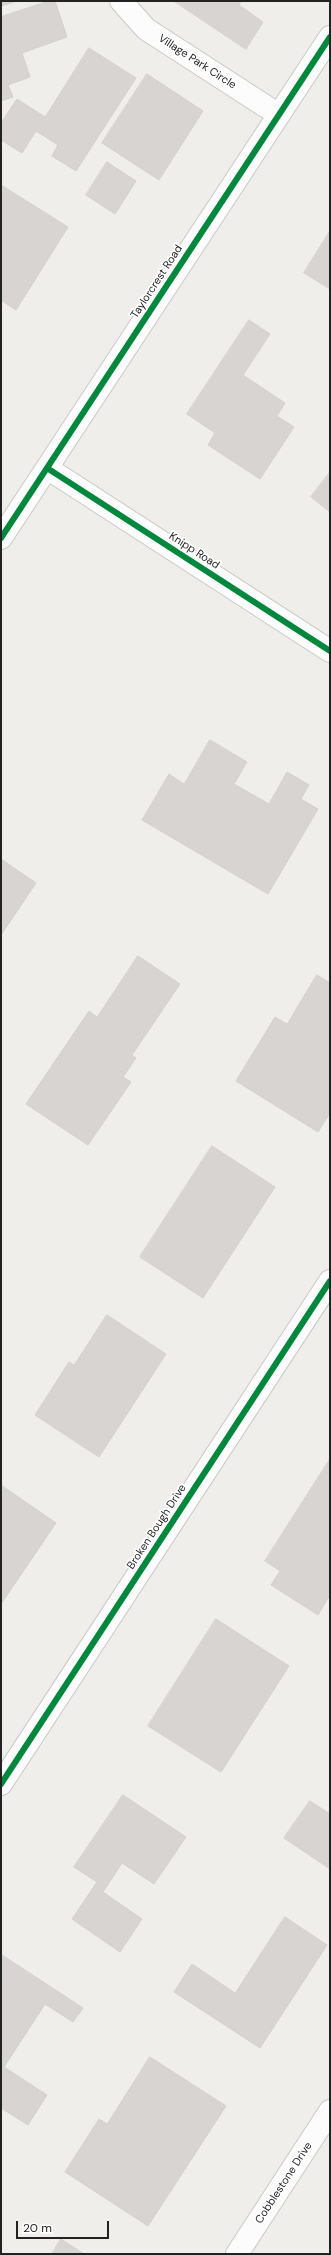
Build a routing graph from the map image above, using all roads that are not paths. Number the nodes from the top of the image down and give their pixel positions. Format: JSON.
{"nodes":[{"id":1,"x":121,"y":1,"type":"edge"},
{"id":2,"x":330,"y":36,"type":"edge"},
{"id":3,"x":322,"y":65,"type":"edge"},
{"id":4,"x":279,"y":115,"type":"junction"},
{"id":5,"x":47,"y":468,"type":"junction"},
{"id":6,"x":1,"y":538,"type":"edge"},
{"id":7,"x":330,"y":651,"type":"edge"},
{"id":8,"x":330,"y":1281,"type":"edge"},
{"id":9,"x":1,"y":1784,"type":"edge"},
{"id":10,"x":330,"y":2111,"type":"edge"},
{"id":11,"x":237,"y":2254,"type":"edge"}],
"edges":[{"from":1,"to":4,"type":"street","name":"Village Park Circle"},
{"from":2,"to":3,"type":"street","name":"Taylorcrest Road"},
{"from":3,"to":4,"type":"street","name":"Taylorcrest Road"},
{"from":4,"to":5,"type":"street","name":"Taylorcrest Road"},
{"from":5,"to":6,"type":"street","name":"Taylorcrest Road"},
{"from":5,"to":7,"type":"street","name":"Knipp Road"},
{"from":8,"to":9,"type":"street","name":"Broken Bough Drive"},
{"from":10,"to":11,"type":"street","name":"Cobblestone Drive"}]}
